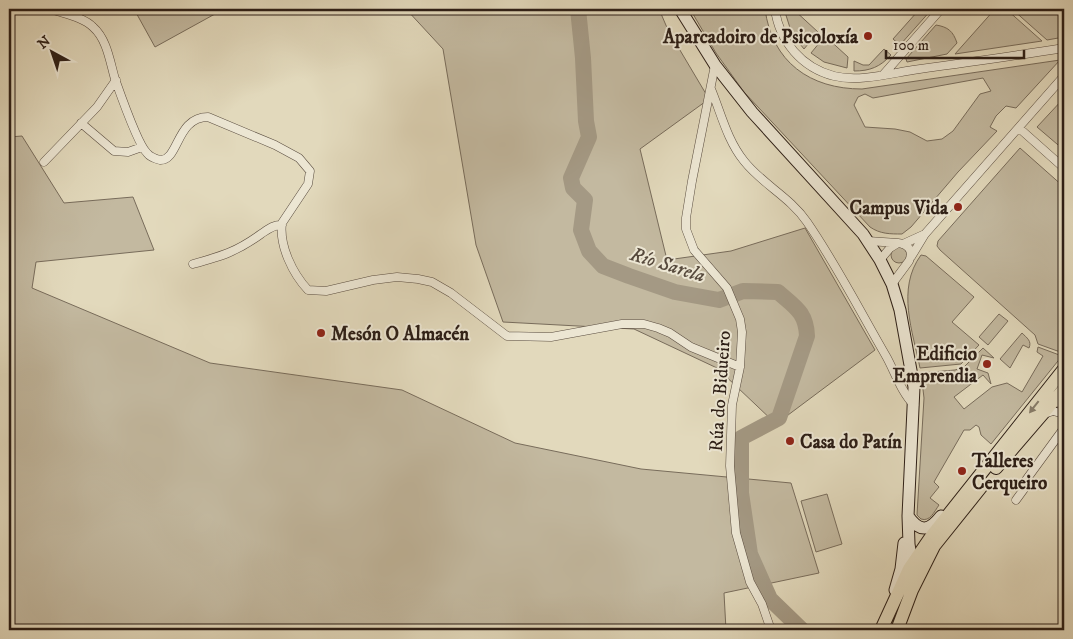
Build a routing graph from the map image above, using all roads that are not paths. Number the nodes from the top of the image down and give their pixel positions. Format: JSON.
{"nodes":[{"id":1,"x":51,"y":9,"type":"edge"},
{"id":2,"x":680,"y":9,"type":"edge"},
{"id":3,"x":775,"y":9,"type":"edge"},
{"id":4,"x":941,"y":9,"type":"edge"},
{"id":5,"x":1064,"y":48,"type":"edge"},
{"id":6,"x":715,"y":64,"type":"junction"},
{"id":7,"x":883,"y":75,"type":"junction"},
{"id":8,"x":1064,"y":76,"type":"edge"},
{"id":9,"x":116,"y":80,"type":"junction"},
{"id":10,"x":711,"y":89,"type":"junction"},
{"id":11,"x":81,"y":123,"type":"junction"},
{"id":12,"x":1018,"y":128,"type":"junction"},
{"id":13,"x":142,"y":147,"type":"junction"},
{"id":14,"x":44,"y":162,"type":"dead end"},
{"id":15,"x":1064,"y":168,"type":"edge"},
{"id":16,"x":282,"y":225,"type":"junction"},
{"id":17,"x":925,"y":234,"type":"junction"},
{"id":18,"x":868,"y":241,"type":"junction"},
{"id":19,"x":900,"y":243,"type":"junction"},
{"id":20,"x":911,"y":257,"type":"junction"},
{"id":21,"x":880,"y":260,"type":"junction"},
{"id":22,"x":193,"y":264,"type":"dead end"},
{"id":23,"x":892,"y":284,"type":"junction"},
{"id":24,"x":740,"y":366,"type":"junction"},
{"id":25,"x":1064,"y":369,"type":"edge"},
{"id":26,"x":1064,"y":388,"type":"edge"},
{"id":27,"x":1064,"y":397,"type":"edge"},
{"id":28,"x":915,"y":406,"type":"junction"},
{"id":29,"x":1064,"y":413,"type":"edge"},
{"id":30,"x":1042,"y":415,"type":"junction"},
{"id":31,"x":1017,"y":428,"type":"junction"},
{"id":32,"x":1064,"y":428,"type":"edge"},
{"id":33,"x":1016,"y":500,"type":"dead end"},
{"id":34,"x":908,"y":516,"type":"junction"},
{"id":35,"x":934,"y":540,"type":"junction"},
{"id":36,"x":912,"y":564,"type":"junction"},
{"id":37,"x":892,"y":606,"type":"junction"},
{"id":38,"x":771,"y":630,"type":"edge"},
{"id":39,"x":881,"y":630,"type":"edge"},
{"id":40,"x":891,"y":630,"type":"edge"},
{"id":41,"x":897,"y":630,"type":"edge"}],
"edges":[{"from":1,"to":9,"type":"street"},
{"from":2,"to":6,"type":"street"},
{"from":3,"to":7,"type":"street"},
{"from":4,"to":7,"type":"street"},
{"from":5,"to":7,"type":"street"},
{"from":6,"to":10,"type":"street"},
{"from":6,"to":18,"type":"street"},
{"from":8,"to":12,"type":"street"},
{"from":9,"to":11,"type":"street"},
{"from":9,"to":13,"type":"street"},
{"from":10,"to":24,"type":"street","name":"Rúa do Bidueiro"},
{"from":10,"to":28,"type":"street"},
{"from":11,"to":13,"type":"street"},
{"from":11,"to":14,"type":"street"},
{"from":12,"to":15,"type":"street"},
{"from":12,"to":17,"type":"street"},
{"from":13,"to":16,"type":"street"},
{"from":16,"to":22,"type":"street"},
{"from":16,"to":24,"type":"street"},
{"from":17,"to":19,"type":"street"},
{"from":17,"to":20,"type":"street"},
{"from":18,"to":19,"type":"street"},
{"from":18,"to":21,"type":"street"},
{"from":19,"to":20,"type":"street"},
{"from":19,"to":21,"type":"street"},
{"from":20,"to":23,"type":"street"},
{"from":21,"to":23,"type":"street"},
{"from":23,"to":28,"type":"street"},
{"from":24,"to":38,"type":"street","name":"Rúa do Bidueiro"},
{"from":25,"to":31,"type":"main road","one_way":true},
{"from":26,"to":30,"type":"main road"},
{"from":27,"to":29,"type":"street"},
{"from":28,"to":34,"type":"street"},
{"from":29,"to":30,"type":"street"},
{"from":30,"to":35,"type":"main road"},
{"from":31,"to":34,"type":"street"},
{"from":31,"to":35,"type":"main road"},
{"from":32,"to":33,"type":"street"},
{"from":34,"to":36,"type":"street"},
{"from":34,"to":37,"type":"street"},
{"from":35,"to":36,"type":"main road"},
{"from":35,"to":41,"type":"main road"},
{"from":36,"to":37,"type":"main road"},
{"from":36,"to":40,"type":"street"},
{"from":37,"to":39,"type":"main road"}]}
